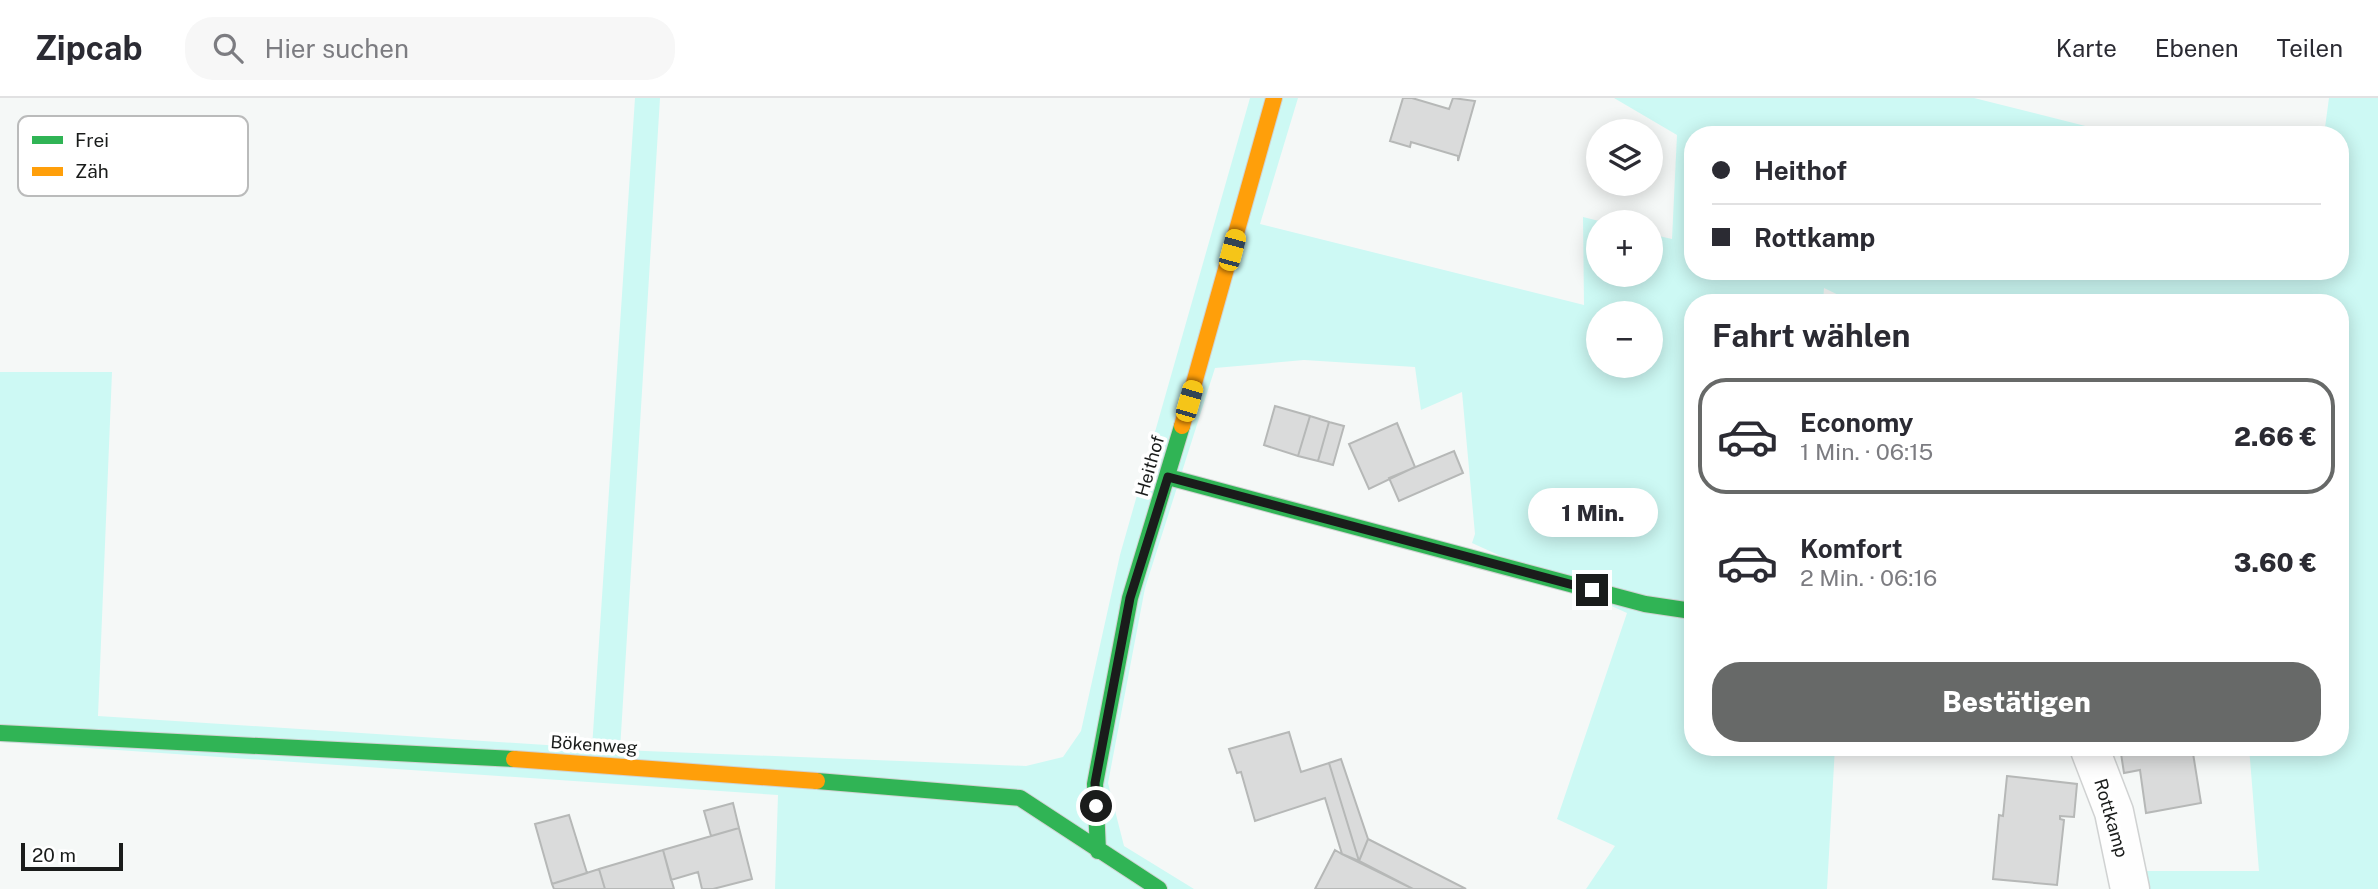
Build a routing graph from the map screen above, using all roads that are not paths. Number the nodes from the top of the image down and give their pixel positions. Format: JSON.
{"nodes":[{"id":1,"x":1274,"y":98,"type":"edge"},
{"id":2,"x":1168,"y":477,"type":"junction"},
{"id":3,"x":1684,"y":610,"type":"edge"},
{"id":4,"x":0,"y":733,"type":"edge"},
{"id":5,"x":2093,"y":756,"type":"edge"},
{"id":6,"x":1098,"y":851,"type":"junction"},
{"id":7,"x":1158,"y":889,"type":"edge"},
{"id":8,"x":2130,"y":889,"type":"edge"}],
"edges":[{"from":1,"to":2,"type":"street","name":"Heithof"},
{"from":2,"to":3,"type":"street"},
{"from":2,"to":6,"type":"street","name":"Heithof"},
{"from":4,"to":6,"type":"street","name":"Bökenweg"},
{"from":5,"to":8,"type":"street","name":"Rottkamp"},
{"from":6,"to":7,"type":"street","name":"Bökenweg"}]}
